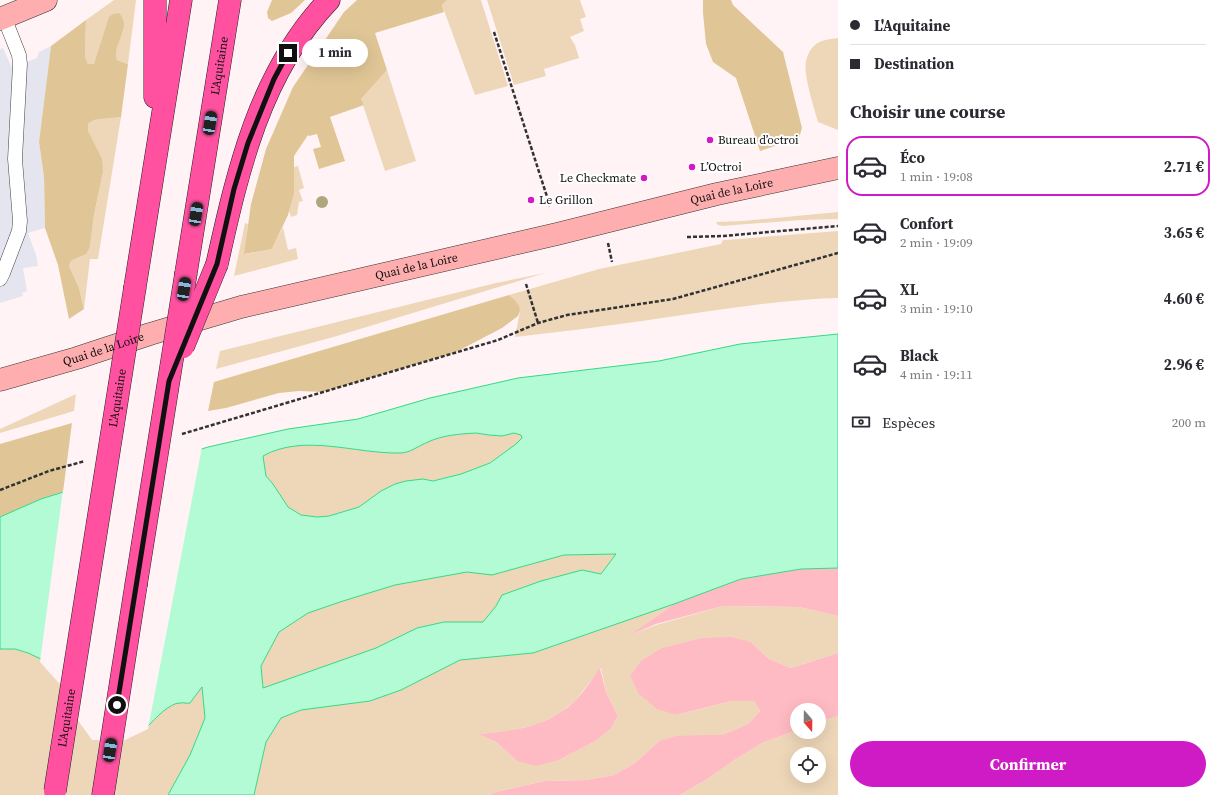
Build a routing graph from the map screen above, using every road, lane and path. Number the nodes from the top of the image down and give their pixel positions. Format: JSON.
{"nodes":[{"id":1,"x":46,"y":0,"type":"edge"},
{"id":2,"x":155,"y":0,"type":"edge"},
{"id":3,"x":181,"y":0,"type":"edge"},
{"id":4,"x":230,"y":0,"type":"edge"},
{"id":5,"x":329,"y":0,"type":"edge"},
{"id":6,"x":2,"y":18,"type":"edge"},
{"id":7,"x":494,"y":32,"type":"dead end"},
{"id":8,"x":155,"y":162,"type":"junction"},
{"id":9,"x":838,"y":168,"type":"edge"},
{"id":10,"x":550,"y":206,"type":"dead end"},
{"id":11,"x":838,"y":226,"type":"edge"},
{"id":12,"x":687,"y":237,"type":"dead end"},
{"id":13,"x":607,"y":242,"type":"dead end"},
{"id":14,"x":838,"y":253,"type":"edge"},
{"id":15,"x":612,"y":262,"type":"dead end"},
{"id":16,"x":0,"y":279,"type":"edge"},
{"id":17,"x":526,"y":284,"type":"dead end"},
{"id":18,"x":538,"y":323,"type":"junction"},
{"id":19,"x":0,"y":380,"type":"edge"},
{"id":20,"x":169,"y":381,"type":"junction"},
{"id":21,"x":176,"y":436,"type":"dead end"},
{"id":22,"x":87,"y":461,"type":"dead end"},
{"id":23,"x":0,"y":490,"type":"edge"},
{"id":24,"x":54,"y":795,"type":"edge"},
{"id":25,"x":103,"y":795,"type":"edge"}],
"edges":[{"from":1,"to":6,"type":"main road"},
{"from":2,"to":8,"type":"highway"},
{"from":3,"to":8,"type":"highway","name":"L'Aquitaine"},
{"from":4,"to":20,"type":"highway","name":"L'Aquitaine","bridge":true},
{"from":5,"to":20,"type":"highway","bridge":true},
{"from":6,"to":16,"type":"lane"},
{"from":7,"to":10,"type":"path"},
{"from":8,"to":24,"type":"highway","name":"L'Aquitaine","bridge":true},
{"from":9,"to":19,"type":"main road","name":"Quai de la Loire"},
{"from":11,"to":12,"type":"path"},
{"from":13,"to":15,"type":"path"},
{"from":14,"to":18,"type":"path"},
{"from":17,"to":18,"type":"path"},
{"from":18,"to":21,"type":"path"},
{"from":20,"to":25,"type":"highway","name":"L'Aquitaine","bridge":true},
{"from":22,"to":23,"type":"path"}]}
